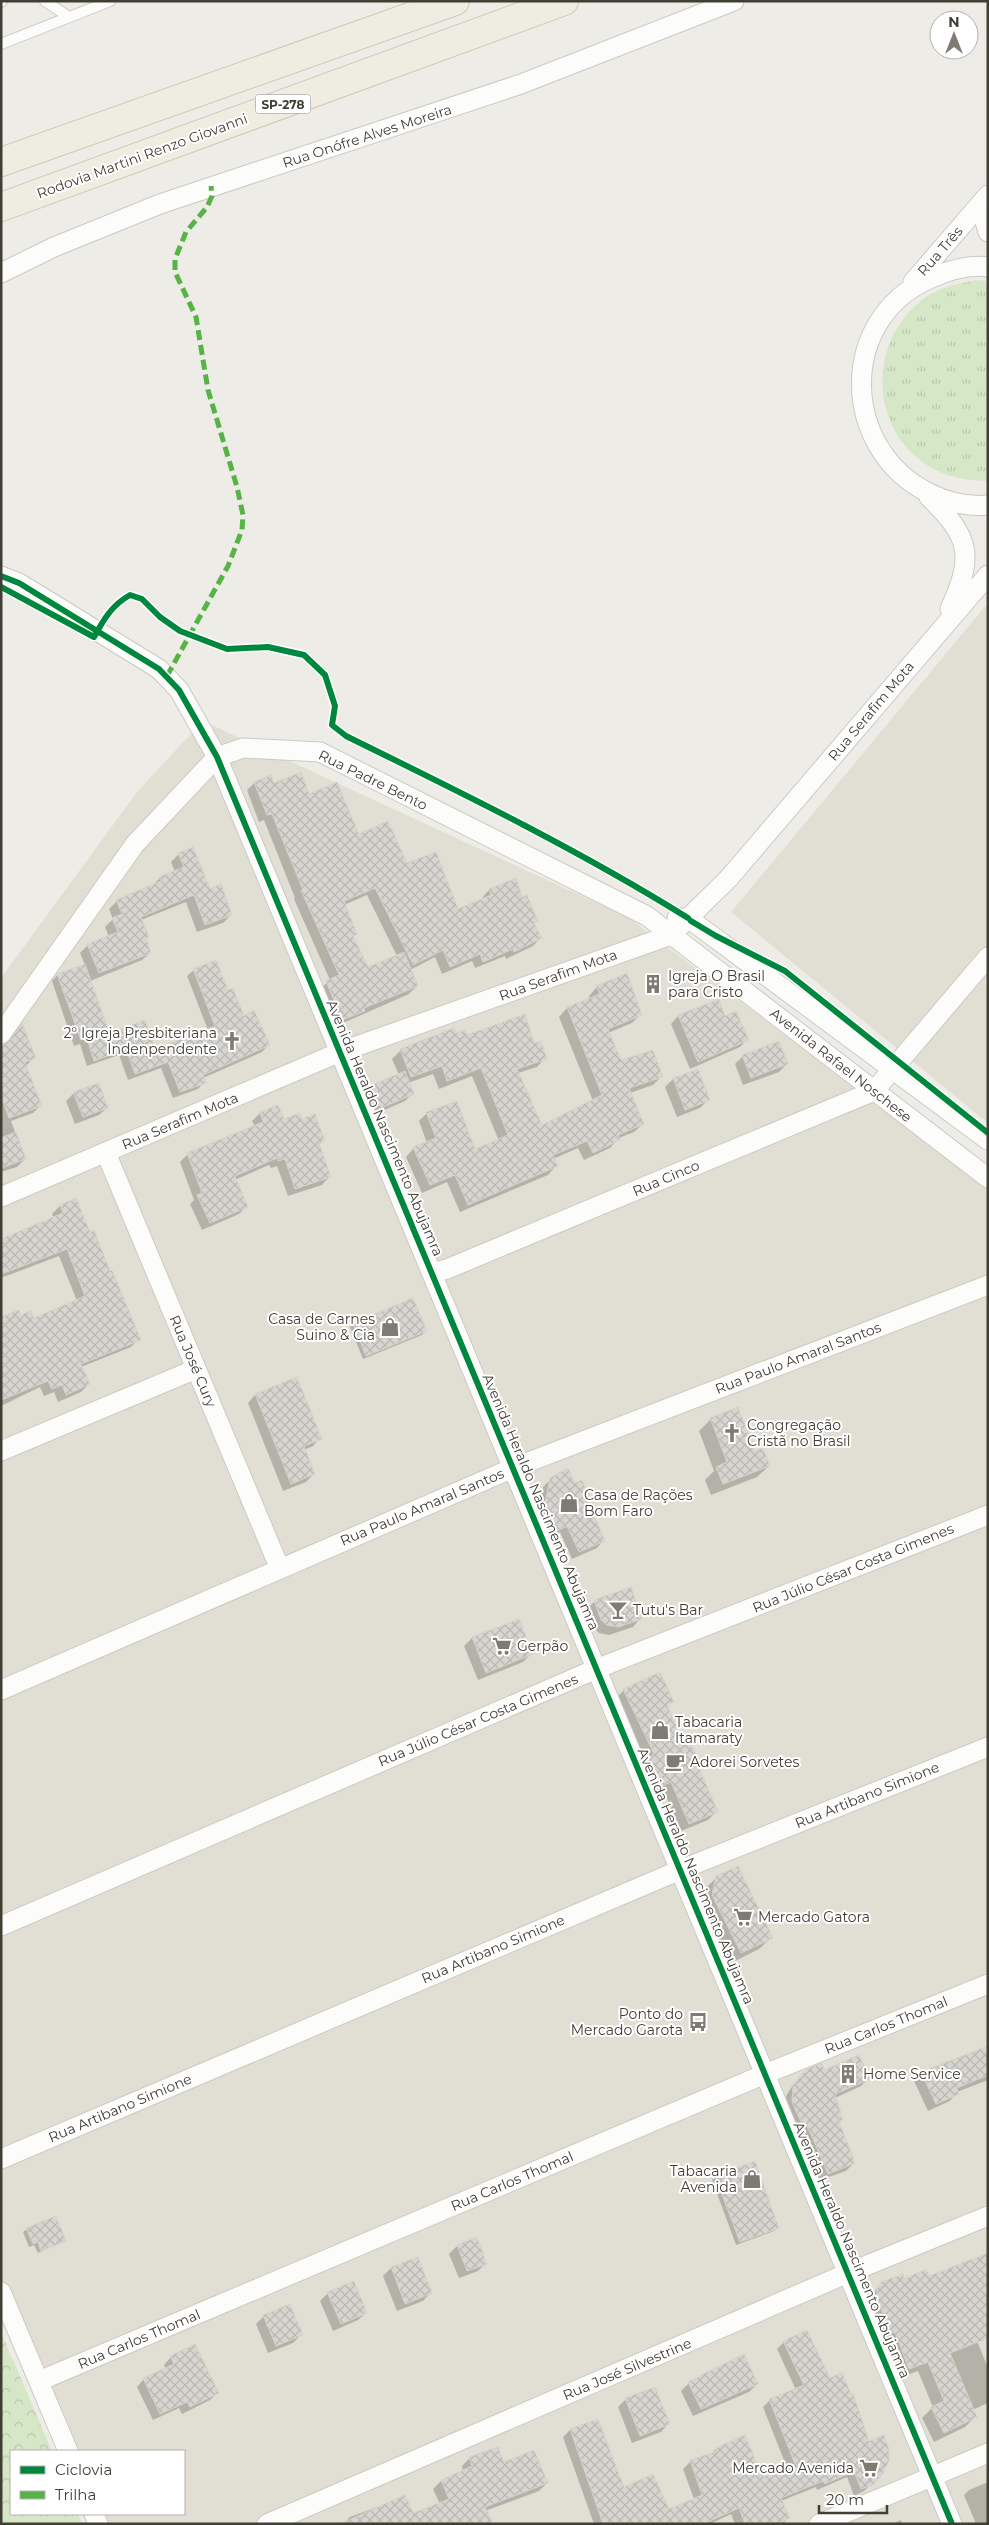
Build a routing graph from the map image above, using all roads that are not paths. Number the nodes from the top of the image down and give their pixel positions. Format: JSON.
{"nodes":[{"id":1,"x":45,"y":1,"type":"edge"},
{"id":2,"x":110,"y":1,"type":"edge"},
{"id":3,"x":564,"y":1,"type":"edge"},
{"id":4,"x":734,"y":1,"type":"edge"},
{"id":5,"x":438,"y":4,"type":"edge"},
{"id":6,"x":69,"y":17,"type":"junction"},
{"id":7,"x":1,"y":44,"type":"edge"},
{"id":8,"x":1,"y":162,"type":"edge"},
{"id":9,"x":984,"y":200,"type":"edge"},
{"id":10,"x":1,"y":207,"type":"edge"},
{"id":11,"x":988,"y":232,"type":"edge"},
{"id":12,"x":988,"y":267,"type":"edge"},
{"id":13,"x":1,"y":273,"type":"edge"},
{"id":14,"x":890,"y":306,"type":"junction"},
{"id":15,"x":912,"y":485,"type":"junction"},
{"id":16,"x":988,"y":505,"type":"edge"},
{"id":17,"x":1,"y":562,"type":"edge"},
{"id":18,"x":988,"y":574,"type":"edge"},
{"id":19,"x":1,"y":576,"type":"edge"},
{"id":20,"x":19,"y":583,"type":"junction"},
{"id":21,"x":940,"y":630,"type":"junction"},
{"id":22,"x":218,"y":757,"type":"junction"},
{"id":23,"x":647,"y":916,"type":"junction"},
{"id":24,"x":688,"y":918,"type":"junction"},
{"id":25,"x":671,"y":935,"type":"junction"},
{"id":26,"x":988,"y":957,"type":"edge"},
{"id":27,"x":1,"y":1034,"type":"edge"},
{"id":28,"x":340,"y":1052,"type":"junction"},
{"id":29,"x":892,"y":1069,"type":"junction"},
{"id":30,"x":874,"y":1091,"type":"junction"},
{"id":31,"x":988,"y":1140,"type":"edge"},
{"id":32,"x":106,"y":1153,"type":"junction"},
{"id":33,"x":988,"y":1178,"type":"edge"},
{"id":34,"x":1,"y":1197,"type":"edge"},
{"id":35,"x":432,"y":1272,"type":"junction"},
{"id":36,"x":988,"y":1285,"type":"edge"},
{"id":37,"x":196,"y":1369,"type":"junction"},
{"id":38,"x":1,"y":1451,"type":"edge"},
{"id":39,"x":513,"y":1468,"type":"junction"},
{"id":40,"x":988,"y":1515,"type":"edge"},
{"id":41,"x":280,"y":1569,"type":"junction"},
{"id":42,"x":596,"y":1669,"type":"junction"},
{"id":43,"x":1,"y":1690,"type":"edge"},
{"id":44,"x":988,"y":1747,"type":"edge"},
{"id":45,"x":680,"y":1870,"type":"junction"},
{"id":46,"x":1,"y":1926,"type":"edge"},
{"id":47,"x":988,"y":1984,"type":"edge"},
{"id":48,"x":765,"y":2074,"type":"junction"},
{"id":49,"x":1,"y":2159,"type":"edge"},
{"id":50,"x":988,"y":2216,"type":"edge"},
{"id":51,"x":848,"y":2273,"type":"junction"},
{"id":52,"x":1,"y":2292,"type":"edge"},
{"id":53,"x":38,"y":2381,"type":"junction"},
{"id":54,"x":68,"y":2450,"type":"edge"},
{"id":55,"x":988,"y":2453,"type":"edge"},
{"id":56,"x":932,"y":2475,"type":"junction"},
{"id":57,"x":267,"y":2524,"type":"edge"},
{"id":58,"x":819,"y":2524,"type":"edge"},
{"id":59,"x":952,"y":2524,"type":"edge"}],
"edges":[{"from":1,"to":6,"type":"lane"},
{"from":2,"to":6,"type":"lane"},
{"from":3,"to":10,"type":"main road","name":"Rodovia Martini Renzo Giovanni","number":"SP-278"},
{"from":4,"to":13,"type":"street","name":"Rua Onófre Alves Moreira"},
{"from":5,"to":8,"type":"main road"},
{"from":6,"to":7,"type":"lane"},
{"from":9,"to":11,"type":"street"},
{"from":9,"to":14,"type":"street","name":"Rua Três"},
{"from":12,"to":14,"type":"street"},
{"from":14,"to":15,"type":"street"},
{"from":15,"to":16,"type":"street"},
{"from":15,"to":21,"type":"street"},
{"from":17,"to":20,"type":"street","name":"Avenida Heraldo Nascimento Abujamra"},
{"from":18,"to":21,"type":"street","name":"Rua Serafim Mota"},
{"from":19,"to":20,"type":"street","name":"Avenida Heraldo Nascimento Abujamra"},
{"from":20,"to":22,"type":"street","name":"Avenida Heraldo Nascimento Abujamra"},
{"from":21,"to":24,"type":"street","name":"Rua Serafim Mota"},
{"from":22,"to":23,"type":"street","name":"Rua Padre Bento"},
{"from":22,"to":27,"type":"street","name":"Rua Padre Bento"},
{"from":22,"to":28,"type":"street","name":"Avenida Heraldo Nascimento Abujamra"},
{"from":23,"to":24,"type":"street","name":"Rua Padre Bento"},
{"from":23,"to":25,"type":"street","name":"Rua Padre Bento"},
{"from":24,"to":25,"type":"street","name":"Rua Serafim Mota"},
{"from":24,"to":29,"type":"street","name":"Avenida Rafael Noschese"},
{"from":25,"to":28,"type":"street","name":"Rua Serafim Mota"},
{"from":25,"to":30,"type":"street","name":"Avenida Rafael Noschese"},
{"from":26,"to":29,"type":"street","name":"Rua Cinco"},
{"from":28,"to":32,"type":"street","name":"Rua Serafim Mota"},
{"from":28,"to":35,"type":"street","name":"Avenida Heraldo Nascimento Abujamra"},
{"from":29,"to":30,"type":"street","name":"Rua Cinco"},
{"from":29,"to":31,"type":"street","name":"Avenida Rafael Noschese"},
{"from":30,"to":33,"type":"street","name":"Avenida Rafael Noschese"},
{"from":30,"to":35,"type":"street","name":"Rua Cinco"},
{"from":32,"to":34,"type":"street","name":"Rua Serafim Mota"},
{"from":32,"to":37,"type":"street","name":"Rua José Cury"},
{"from":35,"to":39,"type":"street","name":"Avenida Heraldo Nascimento Abujamra"},
{"from":36,"to":39,"type":"street","name":"Rua Paulo Amaral Santos"},
{"from":37,"to":38,"type":"street"},
{"from":37,"to":41,"type":"street","name":"Rua José Cury"},
{"from":39,"to":41,"type":"street","name":"Rua Paulo Amaral Santos"},
{"from":39,"to":42,"type":"street","name":"Avenida Heraldo Nascimento Abujamra"},
{"from":40,"to":42,"type":"street","name":"Rua Júlio César Costa Gimenes"},
{"from":41,"to":43,"type":"street","name":"Rua Paulo Amaral Santos"},
{"from":42,"to":45,"type":"street","name":"Avenida Heraldo Nascimento Abujamra"},
{"from":42,"to":46,"type":"street","name":"Rua Júlio César Costa Gimenes"},
{"from":44,"to":45,"type":"street","name":"Rua Artibano Simione"},
{"from":45,"to":48,"type":"street","name":"Avenida Heraldo Nascimento Abujamra"},
{"from":45,"to":49,"type":"street","name":"Rua Artibano Simione"},
{"from":47,"to":48,"type":"street","name":"Rua Carlos Thomal"},
{"from":48,"to":51,"type":"street","name":"Avenida Heraldo Nascimento Abujamra"},
{"from":48,"to":53,"type":"street","name":"Rua Carlos Thomal"},
{"from":50,"to":51,"type":"street","name":"Rua José Silvestrine"},
{"from":51,"to":56,"type":"street","name":"Avenida Heraldo Nascimento Abujamra"},
{"from":51,"to":57,"type":"street","name":"Rua José Silvestrine"},
{"from":52,"to":53,"type":"street"},
{"from":53,"to":54,"type":"street"},
{"from":55,"to":56,"type":"street"},
{"from":56,"to":58,"type":"street"},
{"from":56,"to":59,"type":"street","name":"Avenida Heraldo Nascimento Abujamra"}]}
